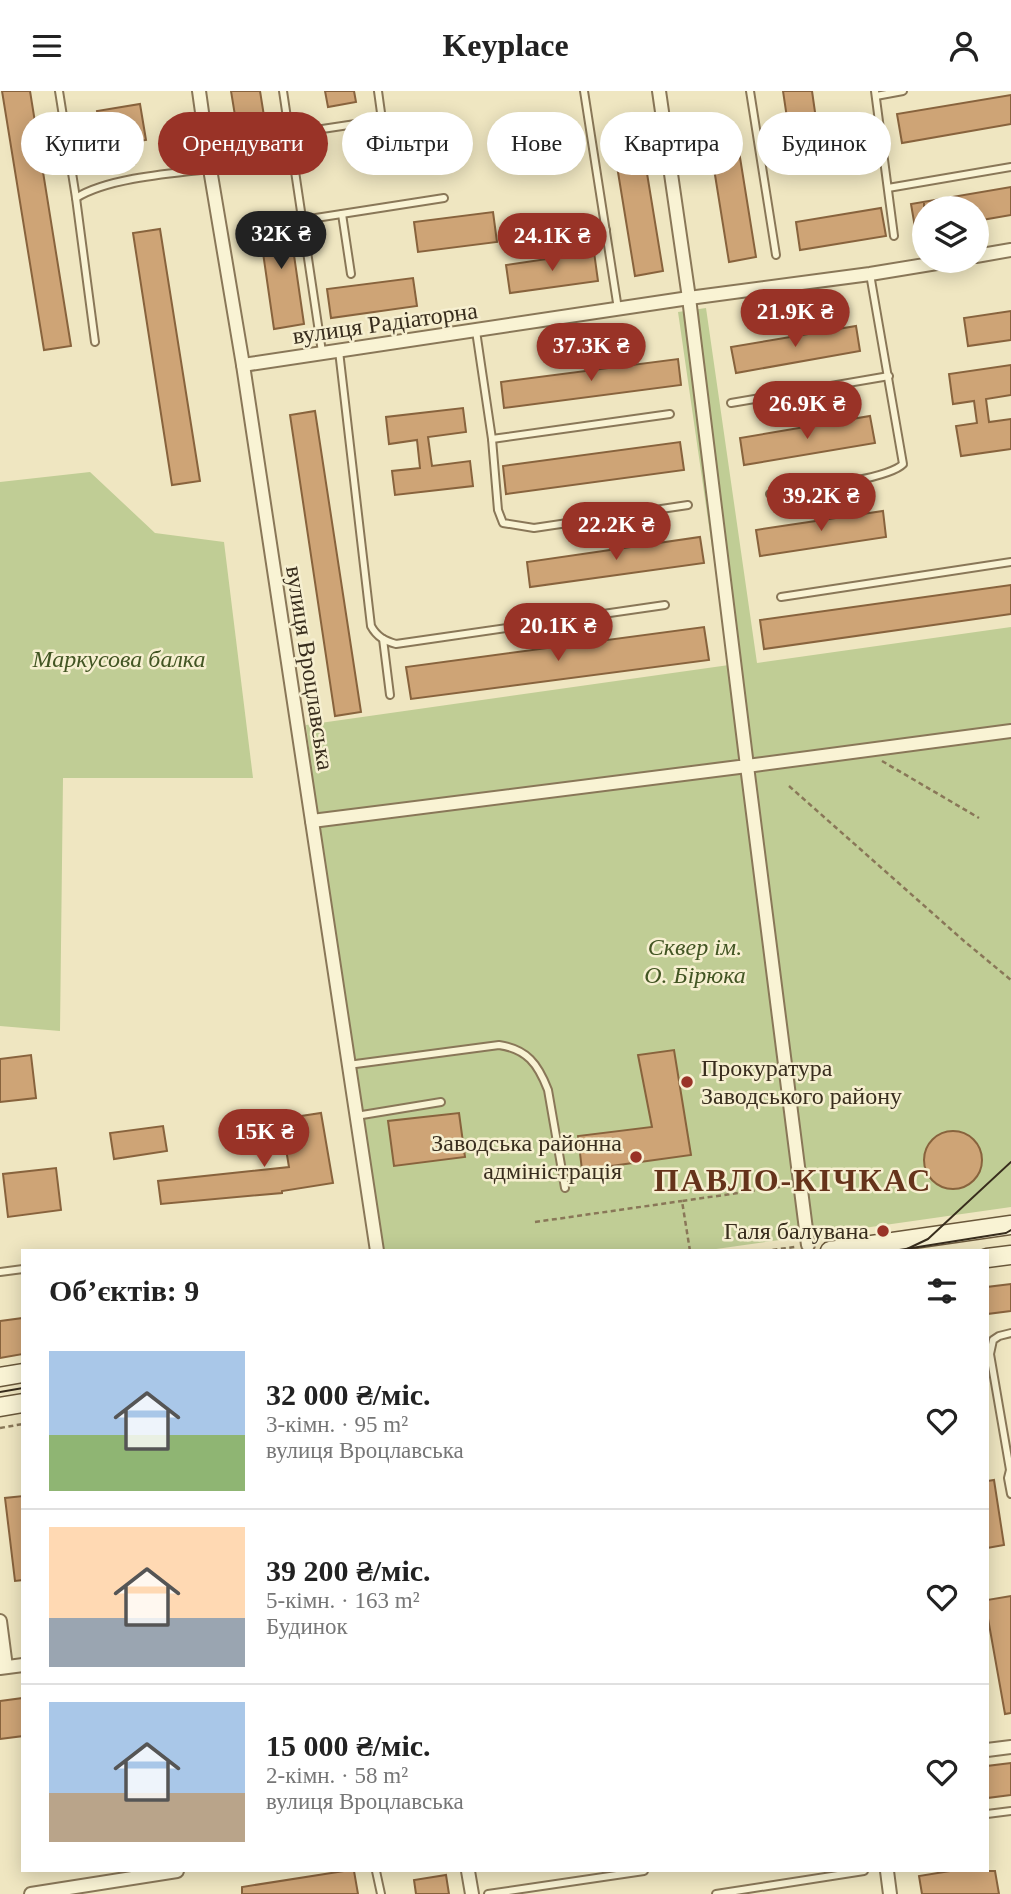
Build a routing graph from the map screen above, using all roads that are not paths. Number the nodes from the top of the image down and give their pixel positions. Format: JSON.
{"nodes":[{"id":1,"x":59,"y":91,"type":"edge"},
{"id":2,"x":199,"y":91,"type":"edge"},
{"id":3,"x":283,"y":91,"type":"edge"},
{"id":4,"x":378,"y":91,"type":"edge"},
{"id":5,"x":584,"y":91,"type":"edge"},
{"id":6,"x":659,"y":91,"type":"edge"},
{"id":7,"x":750,"y":91,"type":"edge"},
{"id":8,"x":903,"y":91,"type":"edge"},
{"id":9,"x":876,"y":93,"type":"edge"},
{"id":10,"x":202,"y":112,"type":"edge"},
{"id":11,"x":286,"y":112,"type":"edge"},
{"id":12,"x":328,"y":128,"type":"edge"},
{"id":13,"x":1011,"y":167,"type":"edge"},
{"id":14,"x":158,"y":175,"type":"edge"},
{"id":15,"x":211,"y":175,"type":"edge"},
{"id":16,"x":296,"y":175,"type":"edge"},
{"id":17,"x":888,"y":188,"type":"junction"},
{"id":18,"x":76,"y":198,"type":"junction"},
{"id":19,"x":444,"y":198,"type":"dead end"},
{"id":20,"x":342,"y":214,"type":"junction"},
{"id":21,"x":303,"y":220,"type":"junction"},
{"id":22,"x":606,"y":230,"type":"junction"},
{"id":23,"x":894,"y":236,"type":"dead end"},
{"id":24,"x":511,"y":244,"type":"dead end"},
{"id":25,"x":1011,"y":250,"type":"edge"},
{"id":26,"x":989,"y":254,"type":"edge"},
{"id":27,"x":776,"y":255,"type":"dead end"},
{"id":28,"x":912,"y":267,"type":"edge"},
{"id":29,"x":351,"y":274,"type":"dead end"},
{"id":30,"x":870,"y":274,"type":"junction"},
{"id":31,"x":689,"y":298,"type":"junction"},
{"id":32,"x":618,"y":309,"type":"junction"},
{"id":33,"x":476,"y":331,"type":"junction"},
{"id":34,"x":95,"y":342,"type":"dead end"},
{"id":35,"x":339,"y":351,"type":"junction"},
{"id":36,"x":323,"y":353,"type":"junction"},
{"id":37,"x":243,"y":365,"type":"junction"},
{"id":38,"x":889,"y":376,"type":"junction"},
{"id":39,"x":731,"y":403,"type":"dead end"},
{"id":40,"x":670,"y":415,"type":"dead end"},
{"id":41,"x":492,"y":439,"type":"junction"},
{"id":42,"x":770,"y":494,"type":"dead end"},
{"id":43,"x":688,"y":505,"type":"dead end"},
{"id":44,"x":1011,"y":562,"type":"edge"},
{"id":45,"x":780,"y":597,"type":"dead end"},
{"id":46,"x":665,"y":605,"type":"dead end"},
{"id":47,"x":383,"y":639,"type":"junction"},
{"id":48,"x":390,"y":695,"type":"dead end"},
{"id":49,"x":1011,"y":731,"type":"edge"},
{"id":50,"x":747,"y":766,"type":"junction"},
{"id":51,"x":312,"y":821,"type":"junction"},
{"id":52,"x":348,"y":1065,"type":"junction"},
{"id":53,"x":442,"y":1102,"type":"dead end"},
{"id":54,"x":356,"y":1116,"type":"junction"},
{"id":55,"x":565,"y":1188,"type":"dead end"},
{"id":56,"x":1011,"y":1225,"type":"edge"},
{"id":57,"x":808,"y":1245,"type":"road end"},
{"id":58,"x":377,"y":1249,"type":"edge"},
{"id":59,"x":844,"y":1249,"type":"edge"},
{"id":60,"x":1011,"y":1255,"type":"edge"},
{"id":61,"x":989,"y":1258,"type":"edge"},
{"id":62,"x":21,"y":1269,"type":"edge"},
{"id":63,"x":0,"y":1272,"type":"edge"},
{"id":64,"x":1011,"y":1333,"type":"edge"},
{"id":65,"x":21,"y":1373,"type":"edge"},
{"id":66,"x":0,"y":1377,"type":"edge"},
{"id":67,"x":21,"y":1403,"type":"edge"},
{"id":68,"x":0,"y":1407,"type":"edge"},
{"id":69,"x":1010,"y":1470,"type":"edge"},
{"id":70,"x":1011,"y":1494,"type":"edge"},
{"id":71,"x":0,"y":1621,"type":"edge"},
{"id":72,"x":21,"y":1665,"type":"edge"},
{"id":73,"x":3,"y":1667,"type":"edge"},
{"id":74,"x":1011,"y":1747,"type":"edge"},
{"id":75,"x":989,"y":1750,"type":"edge"},
{"id":76,"x":1011,"y":1811,"type":"edge"},
{"id":77,"x":989,"y":1814,"type":"edge"},
{"id":78,"x":171,"y":1872,"type":"edge"},
{"id":79,"x":376,"y":1872,"type":"edge"},
{"id":80,"x":468,"y":1872,"type":"edge"},
{"id":81,"x":637,"y":1872,"type":"edge"},
{"id":82,"x":858,"y":1872,"type":"edge"},
{"id":83,"x":887,"y":1872,"type":"edge"},
{"id":84,"x":45,"y":1893,"type":"edge"},
{"id":85,"x":31,"y":1894,"type":"edge"},
{"id":86,"x":380,"y":1894,"type":"edge"},
{"id":87,"x":472,"y":1894,"type":"edge"},
{"id":88,"x":488,"y":1894,"type":"edge"},
{"id":89,"x":716,"y":1894,"type":"edge"},
{"id":90,"x":890,"y":1894,"type":"edge"}],
"edges":[{"from":1,"to":18,"type":"lane"},
{"from":2,"to":10,"type":"street","name":"вулиця Вроцлавська"},
{"from":3,"to":11,"type":"lane"},
{"from":4,"to":12,"type":"lane"},
{"from":5,"to":22,"type":"lane"},
{"from":6,"to":31,"type":"street"},
{"from":7,"to":27,"type":"lane"},
{"from":8,"to":9,"type":"lane"},
{"from":9,"to":17,"type":"lane"},
{"from":13,"to":17,"type":"lane"},
{"from":14,"to":18,"type":"lane"},
{"from":15,"to":37,"type":"street","name":"вулиця Вроцлавська"},
{"from":16,"to":21,"type":"lane"},
{"from":17,"to":23,"type":"lane"},
{"from":18,"to":34,"type":"lane"},
{"from":19,"to":20,"type":"lane"},
{"from":20,"to":21,"type":"lane"},
{"from":20,"to":29,"type":"lane"},
{"from":21,"to":36,"type":"lane"},
{"from":22,"to":24,"type":"lane"},
{"from":22,"to":32,"type":"lane"},
{"from":25,"to":26,"type":"street"},
{"from":28,"to":30,"type":"street","name":"вулиця Радіаторна"},
{"from":30,"to":31,"type":"street","name":"вулиця Радіаторна"},
{"from":30,"to":38,"type":"lane"},
{"from":31,"to":32,"type":"street","name":"вулиця Радіаторна"},
{"from":31,"to":50,"type":"street"},
{"from":32,"to":33,"type":"street","name":"вулиця Радіаторна"},
{"from":33,"to":35,"type":"street","name":"вулиця Радіаторна"},
{"from":33,"to":41,"type":"lane"},
{"from":35,"to":36,"type":"street","name":"вулиця Радіаторна"},
{"from":35,"to":47,"type":"lane"},
{"from":36,"to":37,"type":"street","name":"вулиця Радіаторна"},
{"from":37,"to":51,"type":"street","name":"вулиця Вроцлавська"},
{"from":38,"to":39,"type":"lane"},
{"from":38,"to":42,"type":"lane"},
{"from":40,"to":41,"type":"lane"},
{"from":41,"to":43,"type":"lane"},
{"from":44,"to":45,"type":"lane"},
{"from":46,"to":47,"type":"lane"},
{"from":47,"to":48,"type":"lane"},
{"from":49,"to":50,"type":"street"},
{"from":50,"to":51,"type":"street"},
{"from":50,"to":57,"type":"street"},
{"from":51,"to":52,"type":"street","name":"вулиця Вроцлавська"},
{"from":52,"to":54,"type":"street","name":"вулиця Вроцлавська"},
{"from":52,"to":55,"type":"lane"},
{"from":53,"to":54,"type":"lane"},
{"from":54,"to":58,"type":"street","name":"вулиця Вроцлавська"},
{"from":56,"to":59,"type":"street"},
{"from":60,"to":61,"type":"street"},
{"from":62,"to":63,"type":"lane"},
{"from":64,"to":69,"type":"lane"},
{"from":65,"to":66,"type":"street"},
{"from":67,"to":68,"type":"street"},
{"from":69,"to":70,"type":"lane"},
{"from":71,"to":73,"type":"street"},
{"from":72,"to":73,"type":"street"},
{"from":74,"to":75,"type":"street"},
{"from":76,"to":77,"type":"lane"},
{"from":78,"to":84,"type":"street"},
{"from":79,"to":86,"type":"lane"},
{"from":80,"to":87,"type":"street"},
{"from":81,"to":88,"type":"lane"},
{"from":82,"to":89,"type":"lane"},
{"from":83,"to":90,"type":"street"},
{"from":84,"to":85,"type":"street"}]}
